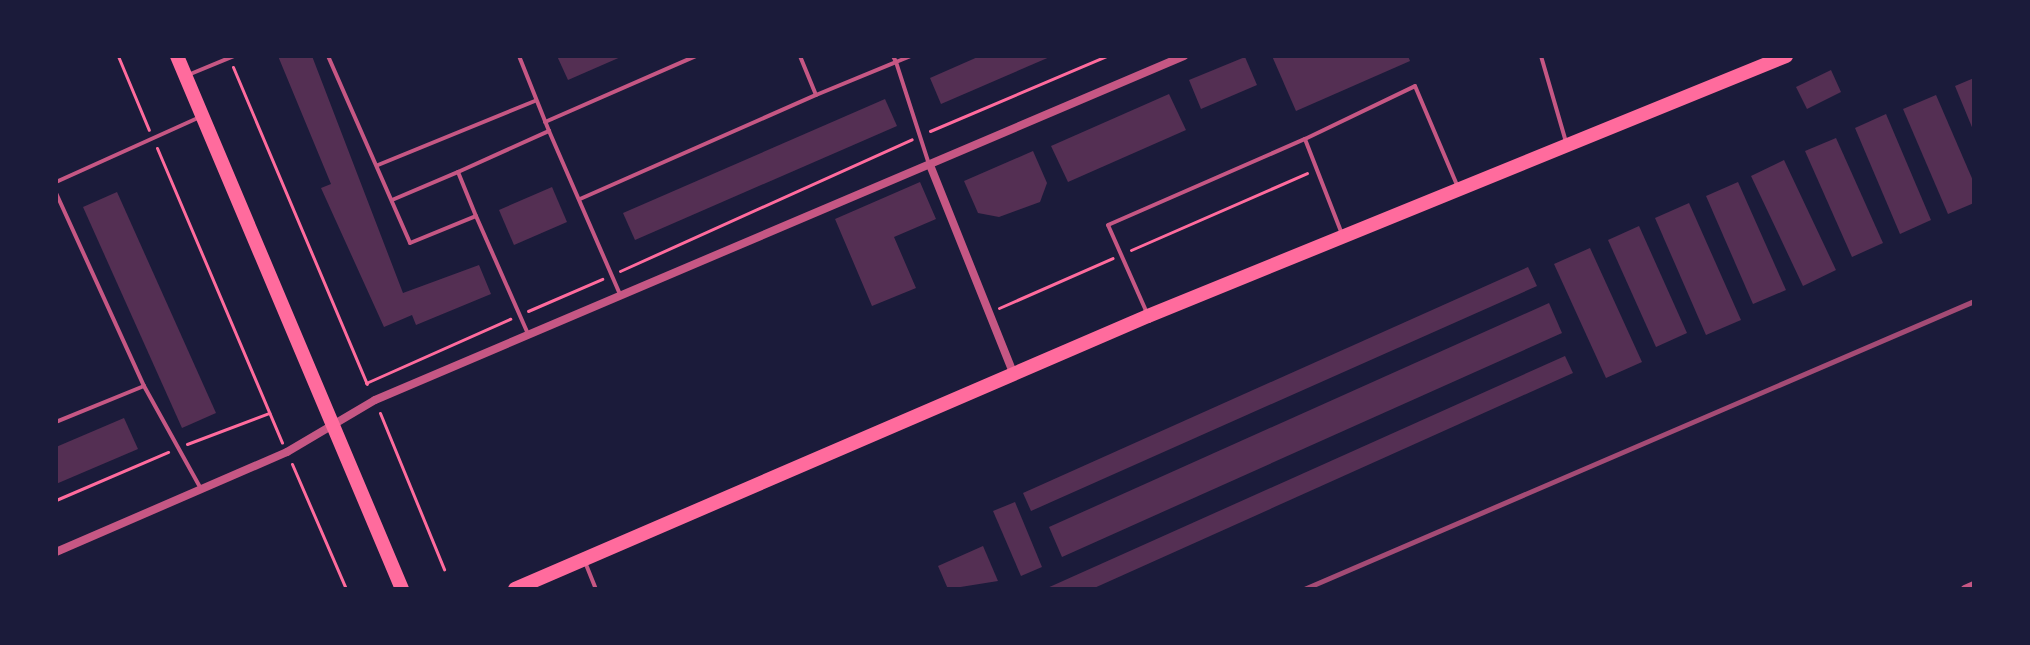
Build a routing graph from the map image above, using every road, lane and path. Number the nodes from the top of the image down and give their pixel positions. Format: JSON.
{"nodes":[{"id":1,"x":118,"y":56,"type":"edge"},
{"id":2,"x":177,"y":56,"type":"edge"},
{"id":3,"x":328,"y":56,"type":"edge"},
{"id":4,"x":519,"y":56,"type":"edge"},
{"id":5,"x":696,"y":56,"type":"edge"},
{"id":6,"x":800,"y":56,"type":"edge"},
{"id":7,"x":893,"y":56,"type":"edge"},
{"id":8,"x":911,"y":56,"type":"edge"},
{"id":9,"x":1107,"y":56,"type":"edge"},
{"id":10,"x":1184,"y":56,"type":"edge"},
{"id":11,"x":1541,"y":56,"type":"edge"},
{"id":12,"x":1786,"y":56,"type":"edge"},
{"id":13,"x":232,"y":57,"type":"edge"},
{"id":14,"x":896,"y":62,"type":"junction"},
{"id":15,"x":185,"y":76,"type":"junction"},
{"id":16,"x":816,"y":95,"type":"junction"},
{"id":17,"x":535,"y":101,"type":"junction"},
{"id":18,"x":202,"y":117,"type":"junction"},
{"id":19,"x":545,"y":122,"type":"junction"},
{"id":20,"x":549,"y":131,"type":"junction"},
{"id":21,"x":921,"y":135,"type":"junction"},
{"id":22,"x":153,"y":139,"type":"junction"},
{"id":23,"x":1305,"y":139,"type":"junction"},
{"id":24,"x":1566,"y":143,"type":"junction"},
{"id":25,"x":378,"y":165,"type":"junction"},
{"id":26,"x":930,"y":165,"type":"junction"},
{"id":27,"x":1317,"y":169,"type":"junction"},
{"id":28,"x":458,"y":172,"type":"junction"},
{"id":29,"x":56,"y":182,"type":"edge"},
{"id":30,"x":1458,"y":187,"type":"junction"},
{"id":31,"x":56,"y":193,"type":"edge"},
{"id":32,"x":580,"y":199,"type":"junction"},
{"id":33,"x":392,"y":200,"type":"junction"},
{"id":34,"x":476,"y":216,"type":"junction"},
{"id":35,"x":1342,"y":234,"type":"junction"},
{"id":36,"x":1121,"y":254,"type":"junction"},
{"id":37,"x":612,"y":275,"type":"junction"},
{"id":38,"x":621,"y":296,"type":"junction"},
{"id":39,"x":988,"y":312,"type":"junction"},
{"id":40,"x":520,"y":315,"type":"junction"},
{"id":41,"x":1148,"y":316,"type":"junction"},
{"id":42,"x":529,"y":335,"type":"junction"},
{"id":43,"x":1014,"y":375,"type":"junction"},
{"id":44,"x":366,"y":383,"type":"junction"},
{"id":45,"x":144,"y":386,"type":"junction"},
{"id":46,"x":375,"y":400,"type":"junction"},
{"id":47,"x":269,"y":413,"type":"junction"},
{"id":48,"x":56,"y":422,"type":"edge"},
{"id":49,"x":332,"y":426,"type":"junction"},
{"id":50,"x":181,"y":446,"type":"junction"},
{"id":51,"x":287,"y":452,"type":"junction"},
{"id":52,"x":202,"y":490,"type":"junction"},
{"id":53,"x":56,"y":500,"type":"edge"},
{"id":54,"x":56,"y":552,"type":"edge"},
{"id":55,"x":584,"y":560,"type":"junction"},
{"id":56,"x":444,"y":569,"type":"dead end"},
{"id":57,"x":1974,"y":585,"type":"edge"},
{"id":58,"x":346,"y":589,"type":"edge"},
{"id":59,"x":402,"y":589,"type":"edge"},
{"id":60,"x":515,"y":589,"type":"edge"},
{"id":61,"x":596,"y":589,"type":"edge"},
{"id":62,"x":1965,"y":589,"type":"edge"}],
"edges":[{"from":1,"to":22,"type":"path"},
{"from":2,"to":15,"type":"main road"},
{"from":3,"to":25,"type":"lane"},
{"from":4,"to":17,"type":"lane"},
{"from":5,"to":19,"type":"lane"},
{"from":6,"to":16,"type":"lane"},
{"from":7,"to":14,"type":"lane"},
{"from":8,"to":14,"type":"lane"},
{"from":9,"to":21,"type":"path"},
{"from":10,"to":26,"type":"street"},
{"from":11,"to":24,"type":"lane"},
{"from":12,"to":24,"type":"main road"},
{"from":13,"to":15,"type":"lane"},
{"from":13,"to":44,"type":"path"},
{"from":14,"to":16,"type":"lane"},
{"from":14,"to":21,"type":"lane"},
{"from":15,"to":18,"type":"main road"},
{"from":16,"to":32,"type":"lane"},
{"from":17,"to":19,"type":"lane"},
{"from":17,"to":25,"type":"lane"},
{"from":18,"to":22,"type":"lane"},
{"from":18,"to":49,"type":"main road"},
{"from":19,"to":20,"type":"lane"},
{"from":20,"to":28,"type":"lane"},
{"from":20,"to":32,"type":"lane"},
{"from":21,"to":26,"type":"lane"},
{"from":21,"to":37,"type":"path"},
{"from":22,"to":29,"type":"lane"},
{"from":22,"to":47,"type":"path"},
{"from":23,"to":27,"type":"lane"},
{"from":23,"to":30,"type":"lane"},
{"from":23,"to":36,"type":"lane"},
{"from":24,"to":30,"type":"main road"},
{"from":25,"to":33,"type":"lane"},
{"from":26,"to":38,"type":"street"},
{"from":26,"to":39,"type":"street"},
{"from":27,"to":35,"type":"lane"},
{"from":27,"to":36,"type":"path"},
{"from":28,"to":33,"type":"lane"},
{"from":28,"to":34,"type":"lane"},
{"from":30,"to":35,"type":"main road"},
{"from":31,"to":45,"type":"lane"},
{"from":32,"to":37,"type":"lane"},
{"from":33,"to":34,"type":"lane"},
{"from":34,"to":40,"type":"lane"},
{"from":35,"to":41,"type":"main road"},
{"from":36,"to":39,"type":"path"},
{"from":36,"to":41,"type":"lane"},
{"from":37,"to":38,"type":"lane"},
{"from":37,"to":40,"type":"path"},
{"from":38,"to":42,"type":"street"},
{"from":39,"to":43,"type":"street"},
{"from":40,"to":42,"type":"lane"},
{"from":40,"to":44,"type":"path"},
{"from":41,"to":43,"type":"main road"},
{"from":42,"to":46,"type":"street"},
{"from":43,"to":55,"type":"main road"},
{"from":44,"to":46,"type":"path"},
{"from":45,"to":48,"type":"lane"},
{"from":45,"to":50,"type":"lane"},
{"from":46,"to":49,"type":"street"},
{"from":46,"to":56,"type":"path"},
{"from":47,"to":50,"type":"path"},
{"from":47,"to":51,"type":"path"},
{"from":49,"to":51,"type":"street"},
{"from":49,"to":59,"type":"main road"},
{"from":50,"to":52,"type":"lane"},
{"from":50,"to":53,"type":"path"},
{"from":51,"to":52,"type":"street"},
{"from":51,"to":58,"type":"path"},
{"from":52,"to":54,"type":"street"},
{"from":55,"to":60,"type":"main road"},
{"from":55,"to":61,"type":"lane"},
{"from":57,"to":62,"type":"street"}]}
